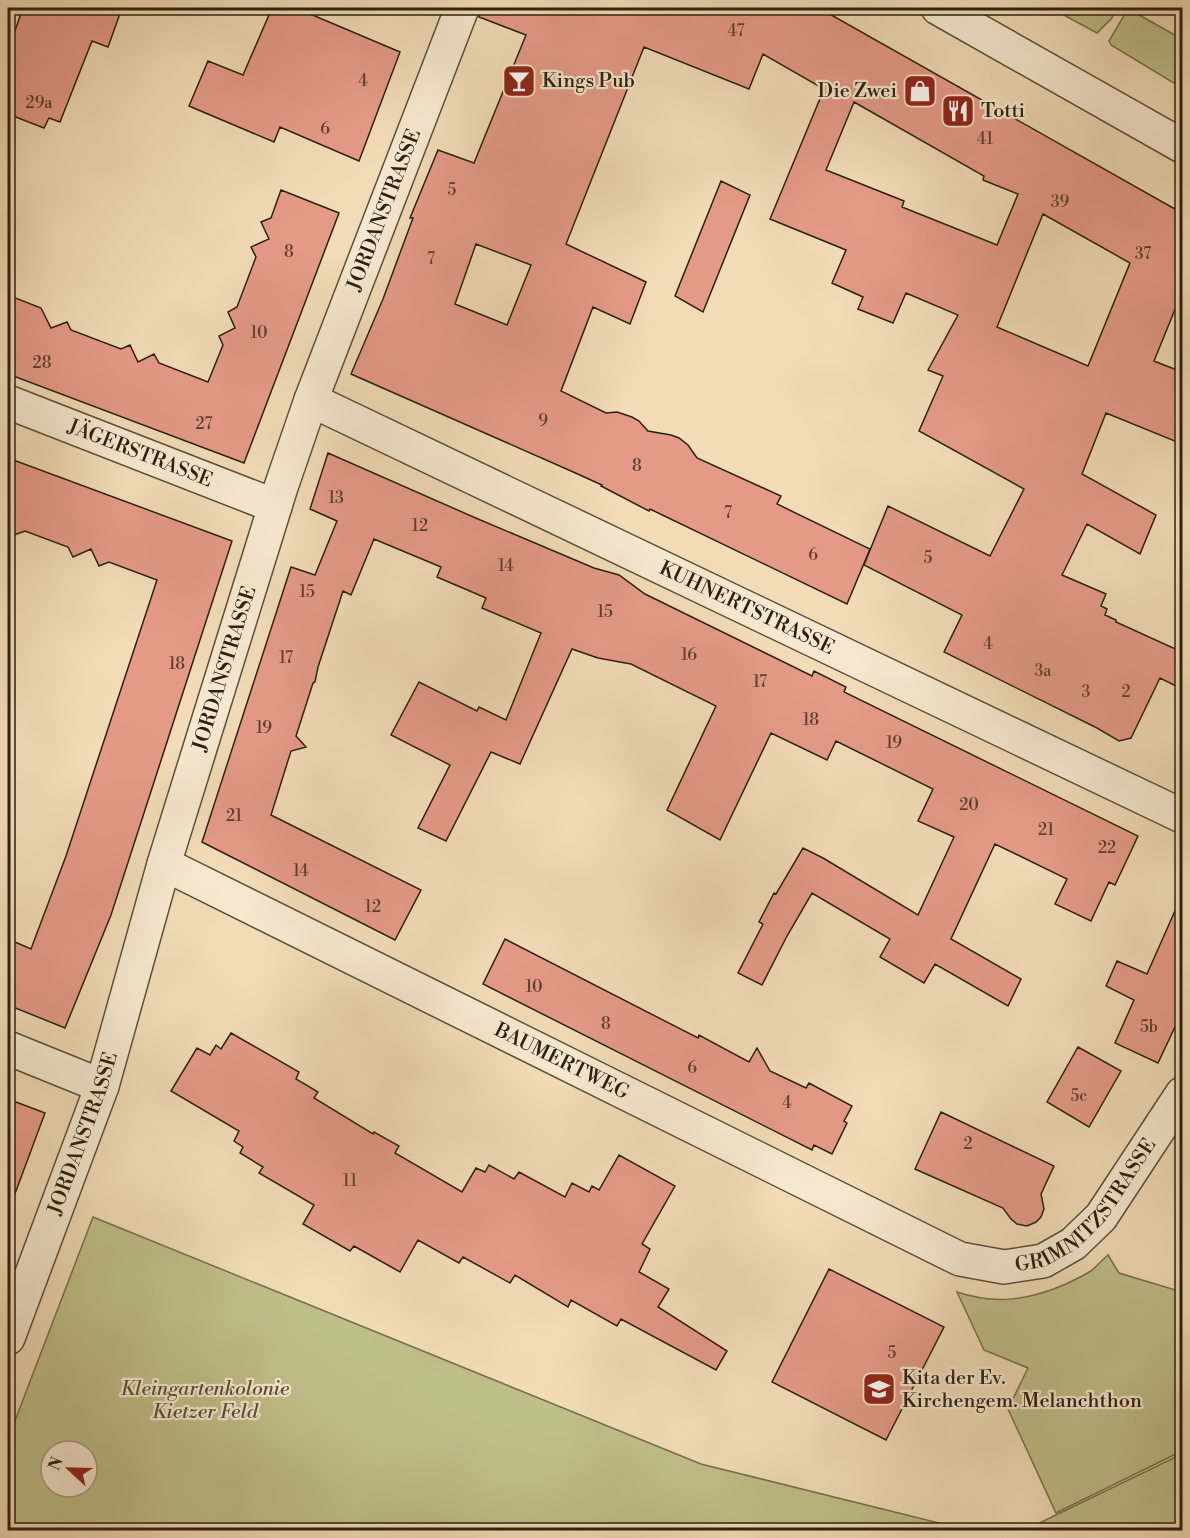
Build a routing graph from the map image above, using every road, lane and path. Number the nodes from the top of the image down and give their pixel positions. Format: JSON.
{"nodes":[{"id":1,"x":462,"y":8,"type":"edge"},
{"id":2,"x":938,"y":8,"type":"edge"},
{"id":3,"x":1182,"y":146,"type":"edge"},
{"id":4,"x":311,"y":400,"type":"junction"},
{"id":5,"x":8,"y":402,"type":"edge"},
{"id":6,"x":275,"y":506,"type":"junction"},
{"id":7,"x":1182,"y":816,"type":"edge"},
{"id":8,"x":164,"y":864,"type":"junction"},
{"id":9,"x":8,"y":1048,"type":"edge"},
{"id":10,"x":102,"y":1086,"type":"junction"},
{"id":11,"x":1182,"y":1094,"type":"edge"},
{"id":12,"x":960,"y":1259,"type":"joint"},
{"id":13,"x":8,"y":1338,"type":"edge"}],
"edges":[{"from":1,"to":4,"type":"street","name":"JORDANSTRASSE"},
{"from":2,"to":3,"type":"street"},
{"from":4,"to":6,"type":"street","name":"JORDANSTRASSE"},
{"from":4,"to":7,"type":"street","name":"KUHNERTSTRASSE"},
{"from":5,"to":6,"type":"street","name":"JÄGERSTRASSE"},
{"from":6,"to":8,"type":"street","name":"JORDANSTRASSE"},
{"from":8,"to":10,"type":"street","name":"JORDANSTRASSE"},
{"from":8,"to":12,"type":"street","name":"BAUMERTWEG"},
{"from":9,"to":10,"type":"street"},
{"from":10,"to":13,"type":"street","name":"JORDANSTRASSE"},
{"from":11,"to":12,"type":"street","name":"GRIMNITZSTRASSE"}]}
